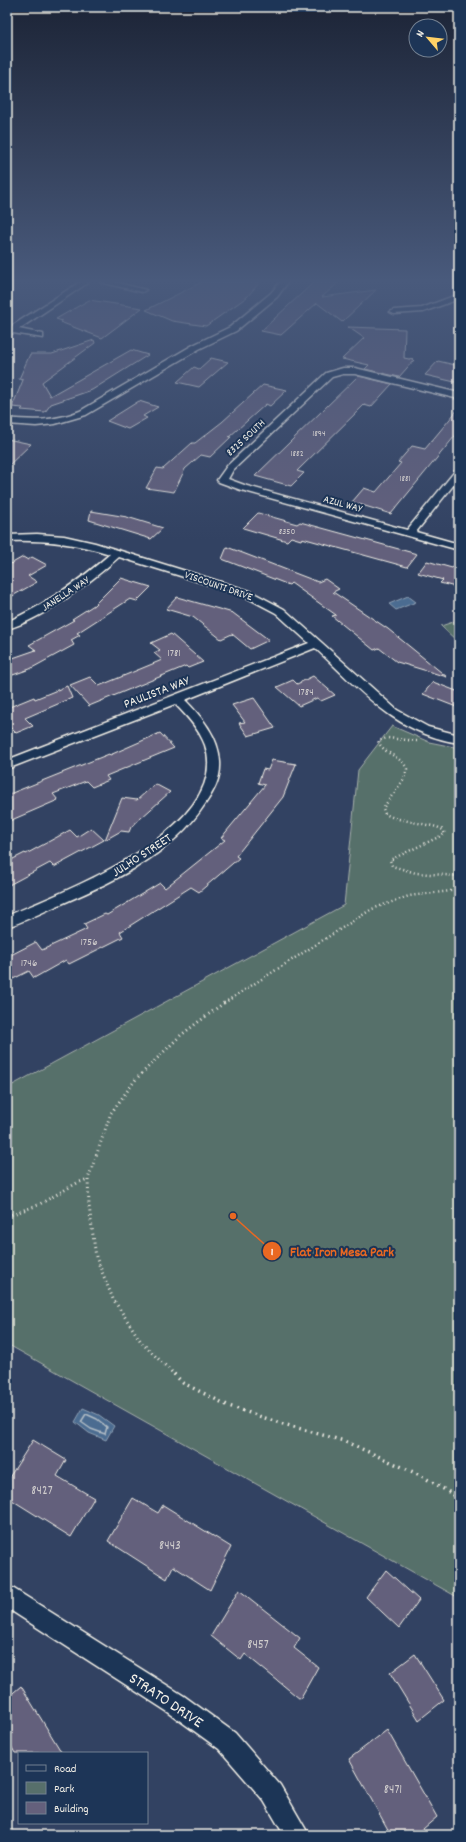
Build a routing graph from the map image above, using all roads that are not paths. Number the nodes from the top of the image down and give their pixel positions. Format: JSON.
{"nodes":[{"id":1,"x":160,"y":368,"type":"edge"},
{"id":2,"x":459,"y":396,"type":"edge"},
{"id":3,"x":7,"y":421,"type":"edge"},
{"id":4,"x":459,"y":472,"type":"edge"},
{"id":5,"x":222,"y":480,"type":"joint"},
{"id":6,"x":410,"y":533,"type":"junction"},
{"id":7,"x":7,"y":538,"type":"edge"},
{"id":8,"x":459,"y":547,"type":"edge"},
{"id":9,"x":118,"y":553,"type":"junction"},
{"id":10,"x":7,"y":626,"type":"edge"},
{"id":11,"x":316,"y":644,"type":"junction"},
{"id":12,"x":176,"y":698,"type":"junction"},
{"id":13,"x":459,"y":739,"type":"edge"},
{"id":14,"x":7,"y":764,"type":"edge"},
{"id":15,"x":7,"y":922,"type":"edge"},
{"id":16,"x":7,"y":1596,"type":"edge"},
{"id":17,"x":297,"y":1835,"type":"edge"}],
"edges":[{"from":1,"to":3,"type":"street"},
{"from":2,"to":5,"type":"street","name":"8325 SOUTH"},
{"from":4,"to":6,"type":"street"},
{"from":5,"to":6,"type":"street","name":"AZUL WAY"},
{"from":6,"to":8,"type":"street","name":"AZUL WAY"},
{"from":7,"to":9,"type":"street","name":"VISCOUNTI DRIVE"},
{"from":9,"to":10,"type":"street","name":"JANELLA WAY"},
{"from":9,"to":11,"type":"street","name":"VISCOUNTI DRIVE"},
{"from":11,"to":12,"type":"street","name":"PAULISTA WAY"},
{"from":11,"to":13,"type":"street","name":"VISCOUNTI DRIVE"},
{"from":12,"to":14,"type":"street","name":"PAULISTA WAY"},
{"from":12,"to":15,"type":"street","name":"JULHO STREET"},
{"from":16,"to":17,"type":"street","name":"STRATO DRIVE"}]}
